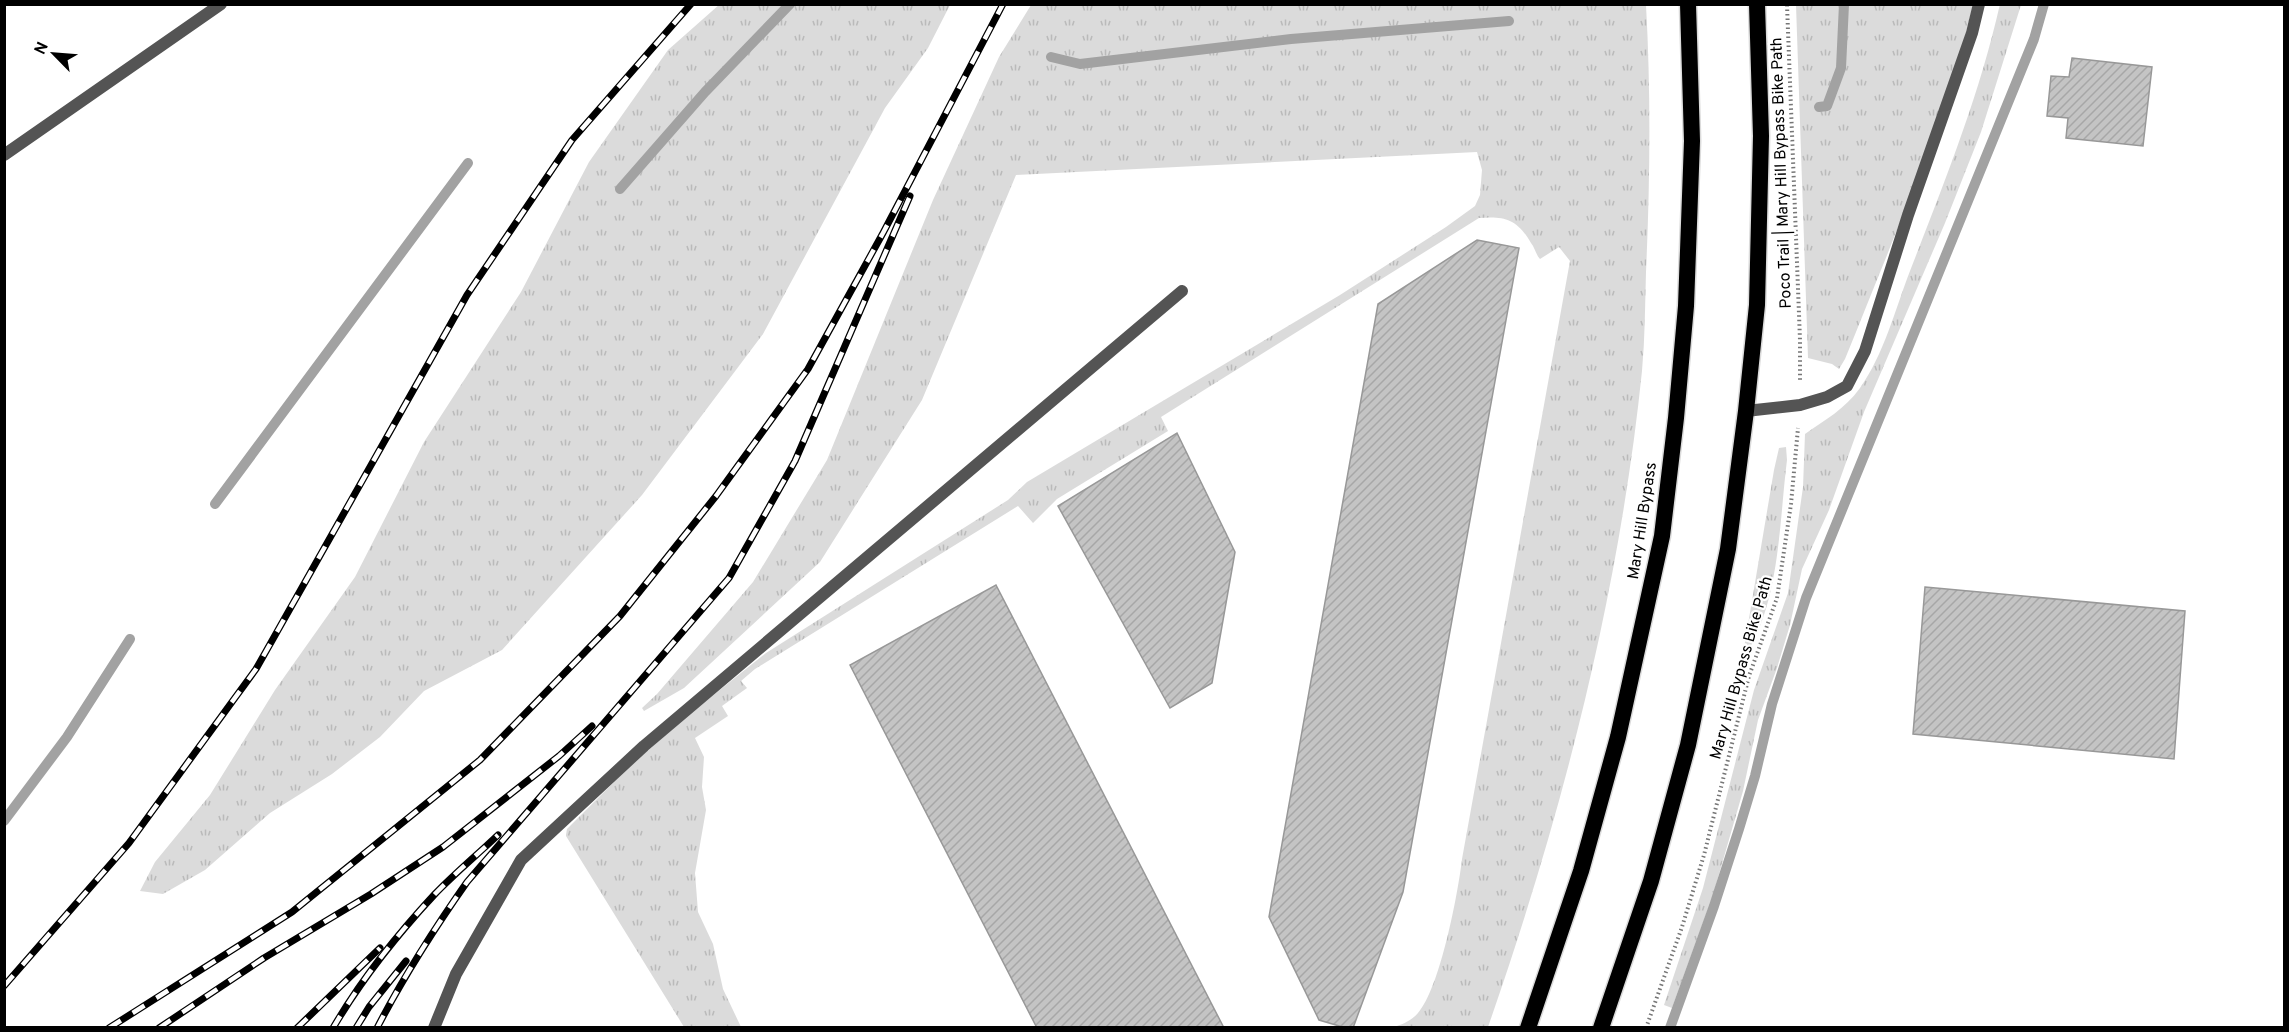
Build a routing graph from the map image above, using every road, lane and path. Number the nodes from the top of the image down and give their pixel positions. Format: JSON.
{"nodes":[{"id":1,"x":221,"y":4,"type":"edge"},
{"id":2,"x":1688,"y":4,"type":"edge"},
{"id":3,"x":1757,"y":4,"type":"edge"},
{"id":4,"x":1787,"y":4,"type":"edge"},
{"id":5,"x":1979,"y":4,"type":"edge"},
{"id":6,"x":4,"y":155,"type":"edge"},
{"id":7,"x":1182,"y":291,"type":"dead end"},
{"id":8,"x":1800,"y":340,"type":"joint"},
{"id":9,"x":1800,"y":405,"type":"junction"},
{"id":10,"x":1746,"y":411,"type":"junction"},
{"id":11,"x":434,"y":1028,"type":"edge"},
{"id":12,"x":1528,"y":1028,"type":"edge"},
{"id":13,"x":1601,"y":1028,"type":"edge"},
{"id":14,"x":1646,"y":1028,"type":"edge"}],
"edges":[{"from":1,"to":6,"type":"lane"},
{"from":2,"to":12,"type":"highway","name":"Mary Hill Bypass"},
{"from":3,"to":10,"type":"highway"},
{"from":4,"to":8,"type":"path","name":"Poco Trail | Mary Hill Bypass Bike Path"},
{"from":5,"to":9,"type":"lane"},
{"from":7,"to":11,"type":"lane"},
{"from":8,"to":9,"type":"path","name":"Mary Hill Bypass Bike Path"},
{"from":9,"to":10,"type":"lane"},
{"from":9,"to":14,"type":"path","name":"Mary Hill Bypass Bike Path"},
{"from":10,"to":13,"type":"highway"}]}
